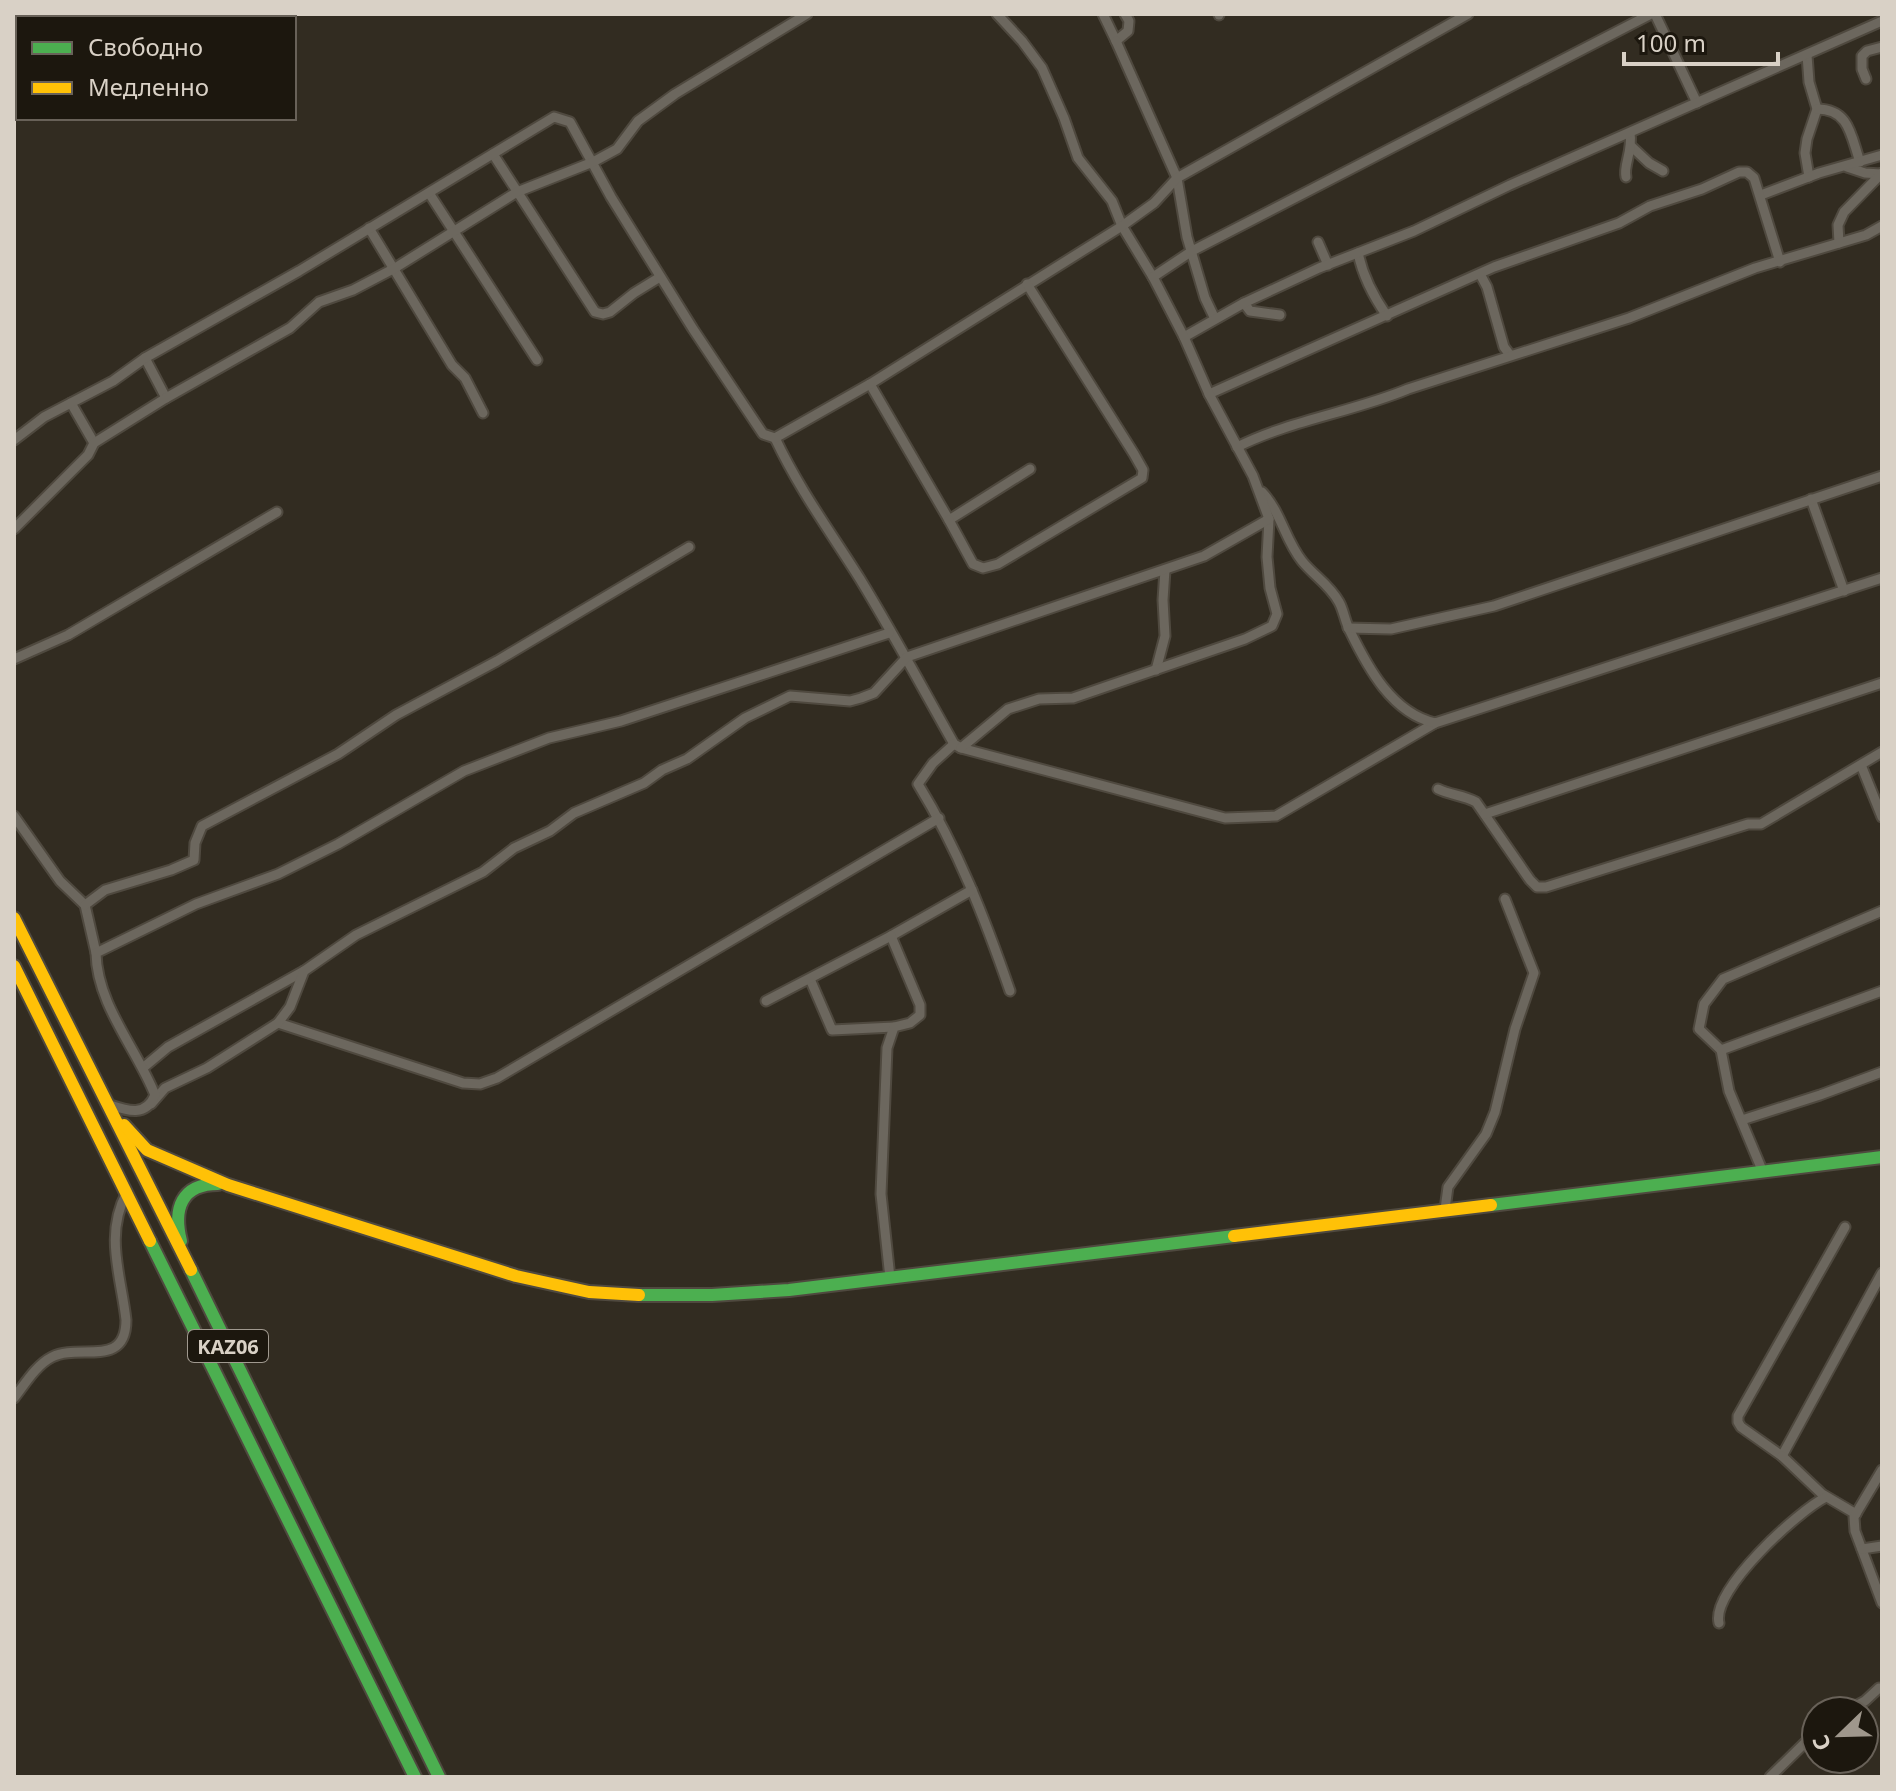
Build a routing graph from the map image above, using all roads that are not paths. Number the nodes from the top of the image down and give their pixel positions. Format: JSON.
{"nodes":[{"id":1,"x":807,"y":14,"type":"edge"},
{"id":2,"x":997,"y":14,"type":"edge"},
{"id":3,"x":1103,"y":14,"type":"edge"},
{"id":4,"x":1125,"y":14,"type":"edge"},
{"id":5,"x":1468,"y":14,"type":"edge"},
{"id":6,"x":1653,"y":14,"type":"edge"},
{"id":7,"x":1882,"y":21,"type":"edge"},
{"id":8,"x":1116,"y":41,"type":"junction"},
{"id":9,"x":1882,"y":47,"type":"edge"},
{"id":10,"x":1807,"y":55,"type":"junction"},
{"id":11,"x":1866,"y":79,"type":"dead end"},
{"id":12,"x":1697,"y":103,"type":"junction"},
{"id":13,"x":1817,"y":109,"type":"junction"},
{"id":14,"x":1630,"y":133,"type":"junction"},
{"id":15,"x":1632,"y":147,"type":"junction"},
{"id":16,"x":493,"y":154,"type":"junction"},
{"id":17,"x":1882,"y":155,"type":"edge"},
{"id":18,"x":593,"y":162,"type":"junction"},
{"id":19,"x":1860,"y":162,"type":"junction"},
{"id":20,"x":1847,"y":167,"type":"junction"},
{"id":21,"x":1663,"y":171,"type":"dead end"},
{"id":22,"x":1882,"y":174,"type":"edge"},
{"id":23,"x":1626,"y":177,"type":"dead end"},
{"id":24,"x":1809,"y":177,"type":"junction"},
{"id":25,"x":1177,"y":178,"type":"junction"},
{"id":26,"x":517,"y":192,"type":"junction"},
{"id":27,"x":429,"y":193,"type":"junction"},
{"id":28,"x":1761,"y":195,"type":"junction"},
{"id":29,"x":1122,"y":226,"type":"junction"},
{"id":30,"x":1882,"y":226,"type":"edge"},
{"id":31,"x":369,"y":228,"type":"junction"},
{"id":32,"x":454,"y":231,"type":"junction"},
{"id":33,"x":1318,"y":242,"type":"dead end"},
{"id":34,"x":1839,"y":243,"type":"junction"},
{"id":35,"x":1192,"y":251,"type":"junction"},
{"id":36,"x":1358,"y":253,"type":"junction"},
{"id":37,"x":1780,"y":262,"type":"junction"},
{"id":38,"x":1328,"y":265,"type":"junction"},
{"id":39,"x":395,"y":268,"type":"junction"},
{"id":40,"x":1480,"y":274,"type":"junction"},
{"id":41,"x":660,"y":277,"type":"junction"},
{"id":42,"x":1153,"y":277,"type":"junction"},
{"id":43,"x":1027,"y":284,"type":"junction"},
{"id":44,"x":1244,"y":303,"type":"junction"},
{"id":45,"x":1280,"y":315,"type":"dead end"},
{"id":46,"x":1387,"y":316,"type":"junction"},
{"id":47,"x":1215,"y":319,"type":"junction"},
{"id":48,"x":1184,"y":337,"type":"junction"},
{"id":49,"x":1510,"y":355,"type":"junction"},
{"id":50,"x":145,"y":358,"type":"junction"},
{"id":51,"x":537,"y":360,"type":"dead end"},
{"id":52,"x":870,"y":384,"type":"junction"},
{"id":53,"x":1209,"y":394,"type":"junction"},
{"id":54,"x":166,"y":398,"type":"junction"},
{"id":55,"x":71,"y":403,"type":"junction"},
{"id":56,"x":483,"y":413,"type":"dead end"},
{"id":57,"x":775,"y":438,"type":"junction"},
{"id":58,"x":14,"y":440,"type":"edge"},
{"id":59,"x":94,"y":443,"type":"junction"},
{"id":60,"x":1237,"y":447,"type":"junction"},
{"id":61,"x":1030,"y":469,"type":"dead end"},
{"id":62,"x":1882,"y":476,"type":"edge"},
{"id":63,"x":1257,"y":487,"type":"junction"},
{"id":64,"x":1811,"y":499,"type":"junction"},
{"id":65,"x":277,"y":512,"type":"dead end"},
{"id":66,"x":1269,"y":519,"type":"junction"},
{"id":67,"x":949,"y":520,"type":"junction"},
{"id":68,"x":14,"y":529,"type":"edge"},
{"id":69,"x":689,"y":547,"type":"dead end"},
{"id":70,"x":1165,"y":570,"type":"junction"},
{"id":71,"x":1882,"y":578,"type":"edge"},
{"id":72,"x":1844,"y":591,"type":"junction"},
{"id":73,"x":1348,"y":628,"type":"junction"},
{"id":74,"x":889,"y":633,"type":"junction"},
{"id":75,"x":907,"y":657,"type":"junction"},
{"id":76,"x":14,"y":659,"type":"edge"},
{"id":77,"x":1156,"y":670,"type":"junction"},
{"id":78,"x":1882,"y":683,"type":"edge"},
{"id":79,"x":1435,"y":723,"type":"junction"},
{"id":80,"x":957,"y":746,"type":"junction"},
{"id":81,"x":1882,"y":752,"type":"edge"},
{"id":82,"x":1861,"y":765,"type":"junction"},
{"id":83,"x":1438,"y":789,"type":"dead end"},
{"id":84,"x":1485,"y":814,"type":"junction"},
{"id":85,"x":14,"y":816,"type":"edge"},
{"id":86,"x":1882,"y":817,"type":"edge"},
{"id":87,"x":939,"y":818,"type":"junction"},
{"id":88,"x":972,"y":890,"type":"junction"},
{"id":89,"x":1505,"y":899,"type":"dead end"},
{"id":90,"x":85,"y":905,"type":"junction"},
{"id":91,"x":1882,"y":911,"type":"edge"},
{"id":92,"x":14,"y":918,"type":"edge"},
{"id":93,"x":891,"y":936,"type":"junction"},
{"id":94,"x":96,"y":953,"type":"junction"},
{"id":95,"x":14,"y":966,"type":"edge"},
{"id":96,"x":304,"y":971,"type":"junction"},
{"id":97,"x":810,"y":979,"type":"junction"},
{"id":98,"x":1010,"y":991,"type":"dead end"},
{"id":99,"x":1882,"y":991,"type":"edge"},
{"id":100,"x":766,"y":1001,"type":"dead end"},
{"id":101,"x":278,"y":1023,"type":"junction"},
{"id":102,"x":894,"y":1027,"type":"junction"},
{"id":103,"x":1721,"y":1050,"type":"junction"},
{"id":104,"x":144,"y":1067,"type":"junction"},
{"id":105,"x":1882,"y":1072,"type":"edge"},
{"id":106,"x":108,"y":1104,"type":"junction"},
{"id":107,"x":151,"y":1104,"type":"junction"},
{"id":108,"x":1742,"y":1120,"type":"junction"},
{"id":109,"x":1882,"y":1157,"type":"edge"},
{"id":110,"x":1762,"y":1170,"type":"junction"},
{"id":111,"x":228,"y":1185,"type":"junction"},
{"id":112,"x":127,"y":1192,"type":"junction"},
{"id":113,"x":1445,"y":1209,"type":"junction"},
{"id":114,"x":1845,"y":1227,"type":"dead end"},
{"id":115,"x":1882,"y":1273,"type":"edge"},
{"id":116,"x":195,"y":1278,"type":"junction"},
{"id":117,"x":890,"y":1278,"type":"junction"},
{"id":118,"x":14,"y":1398,"type":"edge"},
{"id":119,"x":1782,"y":1456,"type":"junction"},
{"id":120,"x":1882,"y":1470,"type":"edge"},
{"id":121,"x":1826,"y":1497,"type":"junction"},
{"id":122,"x":1856,"y":1514,"type":"junction"},
{"id":123,"x":1882,"y":1546,"type":"edge"},
{"id":124,"x":1862,"y":1549,"type":"junction"},
{"id":125,"x":1882,"y":1603,"type":"edge"},
{"id":126,"x":1719,"y":1623,"type":"dead end"},
{"id":127,"x":1879,"y":1688,"type":"dead end"},
{"id":128,"x":1871,"y":1695,"type":"edge"},
{"id":129,"x":422,"y":1741,"type":"junction"},
{"id":130,"x":1800,"y":1748,"type":"edge"},
{"id":131,"x":402,"y":1750,"type":"junction"},
{"id":132,"x":415,"y":1777,"type":"edge"},
{"id":133,"x":439,"y":1777,"type":"edge"},
{"id":134,"x":1770,"y":1777,"type":"edge"}],
"edges":[{"from":1,"to":18,"type":"street"},
{"from":2,"to":29,"type":"street"},
{"from":3,"to":8,"type":"street"},
{"from":4,"to":8,"type":"street"},
{"from":5,"to":25,"type":"street"},
{"from":6,"to":12,"type":"street"},
{"from":6,"to":35,"type":"street"},
{"from":7,"to":10,"type":"street"},
{"from":8,"to":25,"type":"street"},
{"from":9,"to":11,"type":"street"},
{"from":10,"to":12,"type":"street"},
{"from":10,"to":13,"type":"street"},
{"from":12,"to":14,"type":"street"},
{"from":13,"to":19,"type":"street"},
{"from":13,"to":24,"type":"street"},
{"from":14,"to":15,"type":"street"},
{"from":14,"to":36,"type":"street"},
{"from":15,"to":21,"type":"street"},
{"from":15,"to":23,"type":"street"},
{"from":16,"to":18,"type":"street"},
{"from":16,"to":26,"type":"street"},
{"from":16,"to":27,"type":"street"},
{"from":17,"to":19,"type":"street"},
{"from":18,"to":26,"type":"street"},
{"from":18,"to":41,"type":"street"},
{"from":19,"to":20,"type":"street"},
{"from":20,"to":22,"type":"street"},
{"from":20,"to":24,"type":"street"},
{"from":22,"to":34,"type":"street"},
{"from":24,"to":28,"type":"street"},
{"from":25,"to":29,"type":"street"},
{"from":25,"to":35,"type":"street"},
{"from":26,"to":32,"type":"street"},
{"from":26,"to":41,"type":"street"},
{"from":27,"to":31,"type":"street"},
{"from":27,"to":32,"type":"street"},
{"from":28,"to":37,"type":"street"},
{"from":28,"to":40,"type":"street"},
{"from":29,"to":42,"type":"street"},
{"from":29,"to":43,"type":"street"},
{"from":30,"to":34,"type":"street"},
{"from":31,"to":39,"type":"street"},
{"from":31,"to":50,"type":"street"},
{"from":32,"to":39,"type":"street"},
{"from":32,"to":51,"type":"street"},
{"from":33,"to":38,"type":"street"},
{"from":34,"to":37,"type":"street"},
{"from":35,"to":42,"type":"street"},
{"from":35,"to":47,"type":"street"},
{"from":36,"to":38,"type":"street"},
{"from":36,"to":46,"type":"street"},
{"from":37,"to":49,"type":"street"},
{"from":38,"to":44,"type":"street"},
{"from":39,"to":54,"type":"street"},
{"from":39,"to":56,"type":"street"},
{"from":40,"to":46,"type":"street"},
{"from":40,"to":49,"type":"street"},
{"from":41,"to":57,"type":"street"},
{"from":42,"to":48,"type":"street"},
{"from":43,"to":52,"type":"street"},
{"from":43,"to":67,"type":"street"},
{"from":44,"to":45,"type":"street"},
{"from":44,"to":47,"type":"street"},
{"from":46,"to":53,"type":"street"},
{"from":47,"to":48,"type":"street"},
{"from":48,"to":53,"type":"street"},
{"from":49,"to":60,"type":"street"},
{"from":50,"to":54,"type":"street"},
{"from":50,"to":55,"type":"street"},
{"from":52,"to":57,"type":"street"},
{"from":52,"to":67,"type":"street"},
{"from":53,"to":60,"type":"street"},
{"from":54,"to":59,"type":"street"},
{"from":55,"to":58,"type":"street"},
{"from":55,"to":59,"type":"street"},
{"from":57,"to":74,"type":"street"},
{"from":59,"to":68,"type":"street"},
{"from":60,"to":63,"type":"street"},
{"from":61,"to":67,"type":"street"},
{"from":62,"to":64,"type":"street"},
{"from":63,"to":66,"type":"street"},
{"from":63,"to":73,"type":"street"},
{"from":64,"to":72,"type":"street"},
{"from":64,"to":73,"type":"street"},
{"from":65,"to":76,"type":"street"},
{"from":66,"to":70,"type":"street"},
{"from":66,"to":77,"type":"street"},
{"from":69,"to":90,"type":"street"},
{"from":70,"to":75,"type":"street"},
{"from":70,"to":77,"type":"street"},
{"from":71,"to":72,"type":"street"},
{"from":72,"to":79,"type":"street"},
{"from":73,"to":79,"type":"street"},
{"from":74,"to":75,"type":"street"},
{"from":74,"to":94,"type":"street"},
{"from":75,"to":80,"type":"street"},
{"from":75,"to":96,"type":"street"},
{"from":77,"to":80,"type":"street"},
{"from":78,"to":84,"type":"street"},
{"from":79,"to":80,"type":"street"},
{"from":80,"to":87,"type":"street"},
{"from":81,"to":82,"type":"street"},
{"from":82,"to":84,"type":"street"},
{"from":82,"to":86,"type":"street"},
{"from":83,"to":84,"type":"street"},
{"from":85,"to":90,"type":"street"},
{"from":87,"to":88,"type":"street"},
{"from":87,"to":101,"type":"street"},
{"from":88,"to":93,"type":"street"},
{"from":88,"to":98,"type":"street"},
{"from":89,"to":113,"type":"street"},
{"from":90,"to":94,"type":"street"},
{"from":91,"to":103,"type":"street"},
{"from":92,"to":106,"type":"main road","number":"KАZ06"},
{"from":93,"to":97,"type":"street"},
{"from":93,"to":102,"type":"street"},
{"from":94,"to":104,"type":"street"},
{"from":95,"to":112,"type":"main road","number":"KАZ06"},
{"from":96,"to":101,"type":"street"},
{"from":96,"to":104,"type":"street"},
{"from":97,"to":100,"type":"street"},
{"from":97,"to":102,"type":"street"},
{"from":99,"to":103,"type":"street"},
{"from":101,"to":107,"type":"street"},
{"from":102,"to":117,"type":"street"},
{"from":103,"to":108,"type":"street"},
{"from":104,"to":107,"type":"street"},
{"from":105,"to":108,"type":"street"},
{"from":106,"to":107,"type":"street"},
{"from":106,"to":111,"type":"main road"},
{"from":106,"to":116,"type":"main road","number":"KАZ06"},
{"from":108,"to":110,"type":"street"},
{"from":109,"to":110,"type":"main road"},
{"from":110,"to":113,"type":"main road"},
{"from":111,"to":116,"type":"main road"},
{"from":111,"to":117,"type":"main road"},
{"from":112,"to":118,"type":"street"},
{"from":112,"to":131,"type":"main road","number":"KАZ06"},
{"from":113,"to":117,"type":"main road"},
{"from":114,"to":119,"type":"street"},
{"from":115,"to":119,"type":"street"},
{"from":116,"to":129,"type":"main road","number":"KАZ06"},
{"from":119,"to":121,"type":"street"},
{"from":120,"to":122,"type":"street"},
{"from":121,"to":122,"type":"street"},
{"from":121,"to":126,"type":"street"},
{"from":122,"to":124,"type":"street"},
{"from":123,"to":124,"type":"street"},
{"from":124,"to":125,"type":"street"},
{"from":127,"to":128,"type":"street"},
{"from":129,"to":131,"type":"main road"},
{"from":129,"to":133,"type":"main road","number":"KАZ06"},
{"from":130,"to":134,"type":"street"},
{"from":131,"to":132,"type":"main road","number":"KАZ06"}]}
